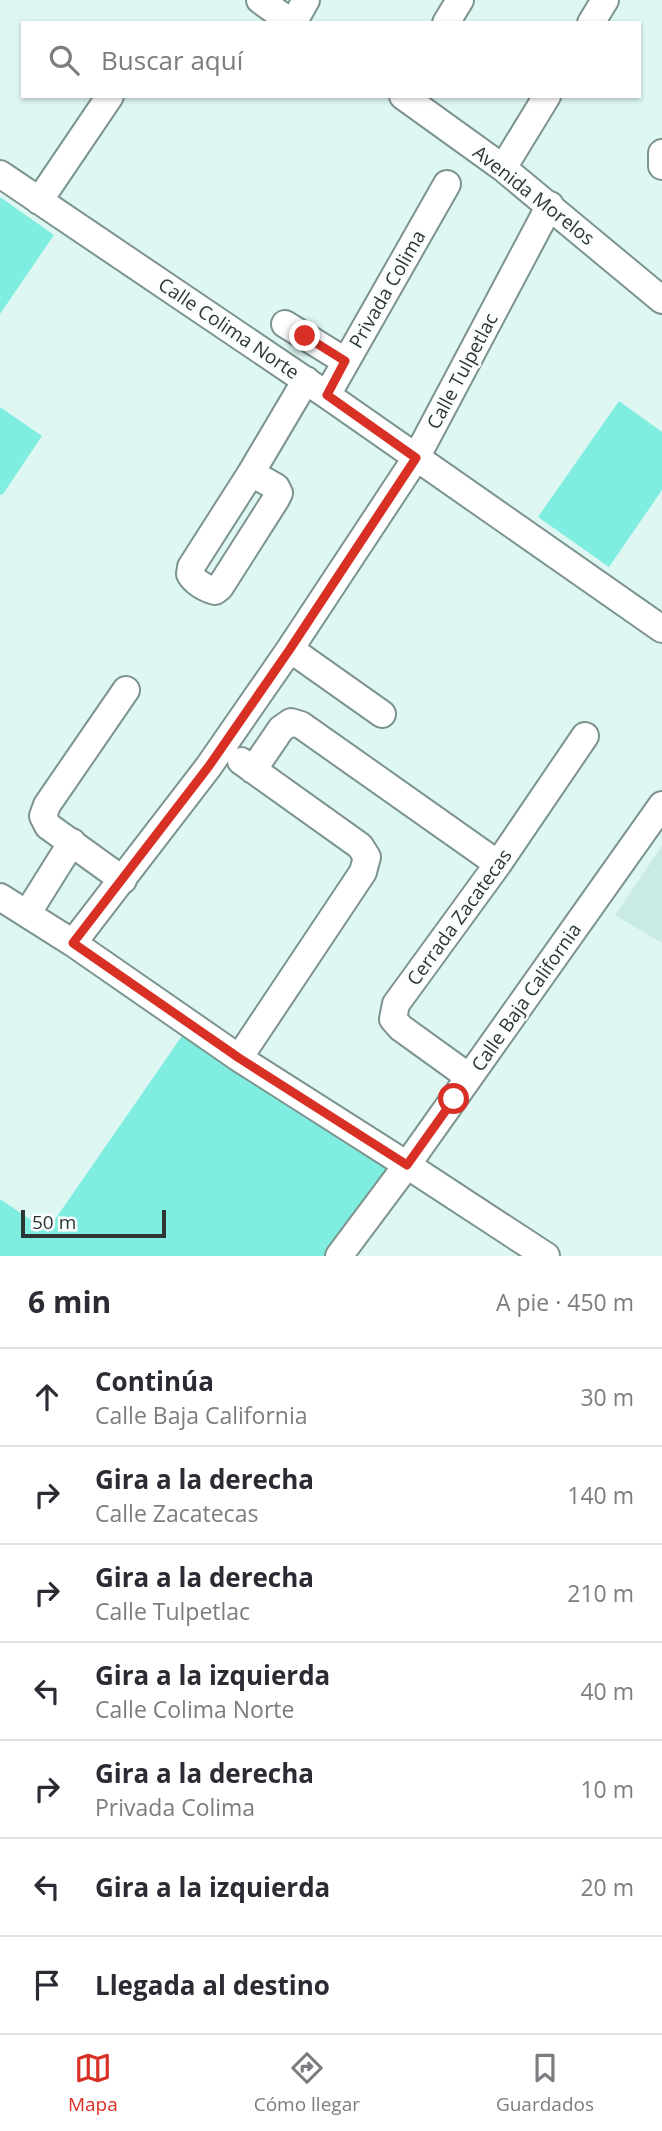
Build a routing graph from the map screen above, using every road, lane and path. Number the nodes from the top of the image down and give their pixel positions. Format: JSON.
{"nodes":[{"id":1,"x":260,"y":0,"type":"edge"},
{"id":2,"x":306,"y":0,"type":"edge"},
{"id":3,"x":460,"y":0,"type":"edge"},
{"id":4,"x":605,"y":0,"type":"edge"},
{"id":5,"x":290,"y":21,"type":"edge"},
{"id":6,"x":294,"y":21,"type":"edge"},
{"id":7,"x":447,"y":21,"type":"edge"},
{"id":8,"x":593,"y":21,"type":"edge"},
{"id":9,"x":109,"y":98,"type":"edge"},
{"id":10,"x":406,"y":98,"type":"edge"},
{"id":11,"x":546,"y":98,"type":"edge"},
{"id":12,"x":662,"y":153,"type":"edge"},
{"id":13,"x":662,"y":166,"type":"edge"},
{"id":14,"x":503,"y":168,"type":"junction"},
{"id":15,"x":0,"y":174,"type":"edge"},
{"id":16,"x":447,"y":184,"type":"dead end"},
{"id":17,"x":39,"y":201,"type":"junction"},
{"id":18,"x":550,"y":205,"type":"junction"},
{"id":19,"x":662,"y":300,"type":"edge"},
{"id":20,"x":285,"y":324,"type":"dead end"},
{"id":21,"x":345,"y":361,"type":"junction"},
{"id":22,"x":316,"y":387,"type":"junction"},
{"id":23,"x":416,"y":458,"type":"junction"},
{"id":24,"x":251,"y":473,"type":"dead end"},
{"id":25,"x":662,"y":629,"type":"edge"},
{"id":26,"x":290,"y":649,"type":"junction"},
{"id":27,"x":126,"y":690,"type":"dead end"},
{"id":28,"x":382,"y":714,"type":"dead end"},
{"id":29,"x":585,"y":736,"type":"dead end"},
{"id":30,"x":662,"y":805,"type":"edge"},
{"id":31,"x":72,"y":842,"type":"junction"},
{"id":32,"x":498,"y":864,"type":"junction"},
{"id":33,"x":123,"y":880,"type":"junction"},
{"id":34,"x":0,"y":897,"type":"edge"},
{"id":35,"x":27,"y":914,"type":"junction"},
{"id":36,"x":73,"y":943,"type":"junction"},
{"id":37,"x":239,"y":1058,"type":"junction"},
{"id":38,"x":469,"y":1077,"type":"junction"},
{"id":39,"x":407,"y":1165,"type":"junction"},
{"id":40,"x":339,"y":1256,"type":"edge"},
{"id":41,"x":546,"y":1256,"type":"edge"}],
"edges":[{"from":1,"to":5,"type":"street"},
{"from":2,"to":6,"type":"street"},
{"from":3,"to":7,"type":"street"},
{"from":4,"to":8,"type":"street"},
{"from":9,"to":17,"type":"street"},
{"from":10,"to":14,"type":"street","name":"Avenida Morelos"},
{"from":11,"to":14,"type":"street"},
{"from":12,"to":13,"type":"street"},
{"from":14,"to":18,"type":"street","name":"Avenida Morelos"},
{"from":15,"to":17,"type":"street","name":"Calle Colima Norte"},
{"from":16,"to":21,"type":"street","name":"Privada Colima"},
{"from":17,"to":22,"type":"street","name":"Calle Colima Norte"},
{"from":18,"to":19,"type":"street","name":"Avenida Morelos"},
{"from":18,"to":23,"type":"street","name":"Calle Tulpetlac"},
{"from":20,"to":21,"type":"street"},
{"from":21,"to":22,"type":"street","name":"Privada Colima"},
{"from":22,"to":23,"type":"street","name":"Calle Colima Norte"},
{"from":22,"to":24,"type":"street","name":"Privada Colima"},
{"from":23,"to":25,"type":"street","name":"Calle Colima Norte"},
{"from":23,"to":26,"type":"street","name":"Calle Tulpetlac"},
{"from":26,"to":28,"type":"street"},
{"from":26,"to":33,"type":"street","name":"Calle Tulpetlac"},
{"from":27,"to":31,"type":"street"},
{"from":29,"to":32,"type":"street","name":"Cerrada Zacatecas"},
{"from":30,"to":38,"type":"street","name":"Calle Baja California"},
{"from":31,"to":33,"type":"street"},
{"from":31,"to":35,"type":"street"},
{"from":32,"to":37,"type":"street"},
{"from":32,"to":38,"type":"street","name":"Cerrada Zacatecas"},
{"from":33,"to":36,"type":"street","name":"Calle Tulpetlac"},
{"from":34,"to":35,"type":"street"},
{"from":35,"to":36,"type":"street"},
{"from":36,"to":37,"type":"street"},
{"from":37,"to":39,"type":"street"},
{"from":38,"to":39,"type":"street","name":"Calle Baja California"},
{"from":39,"to":40,"type":"street","name":"Calle Baja California"},
{"from":39,"to":41,"type":"street"}]}
